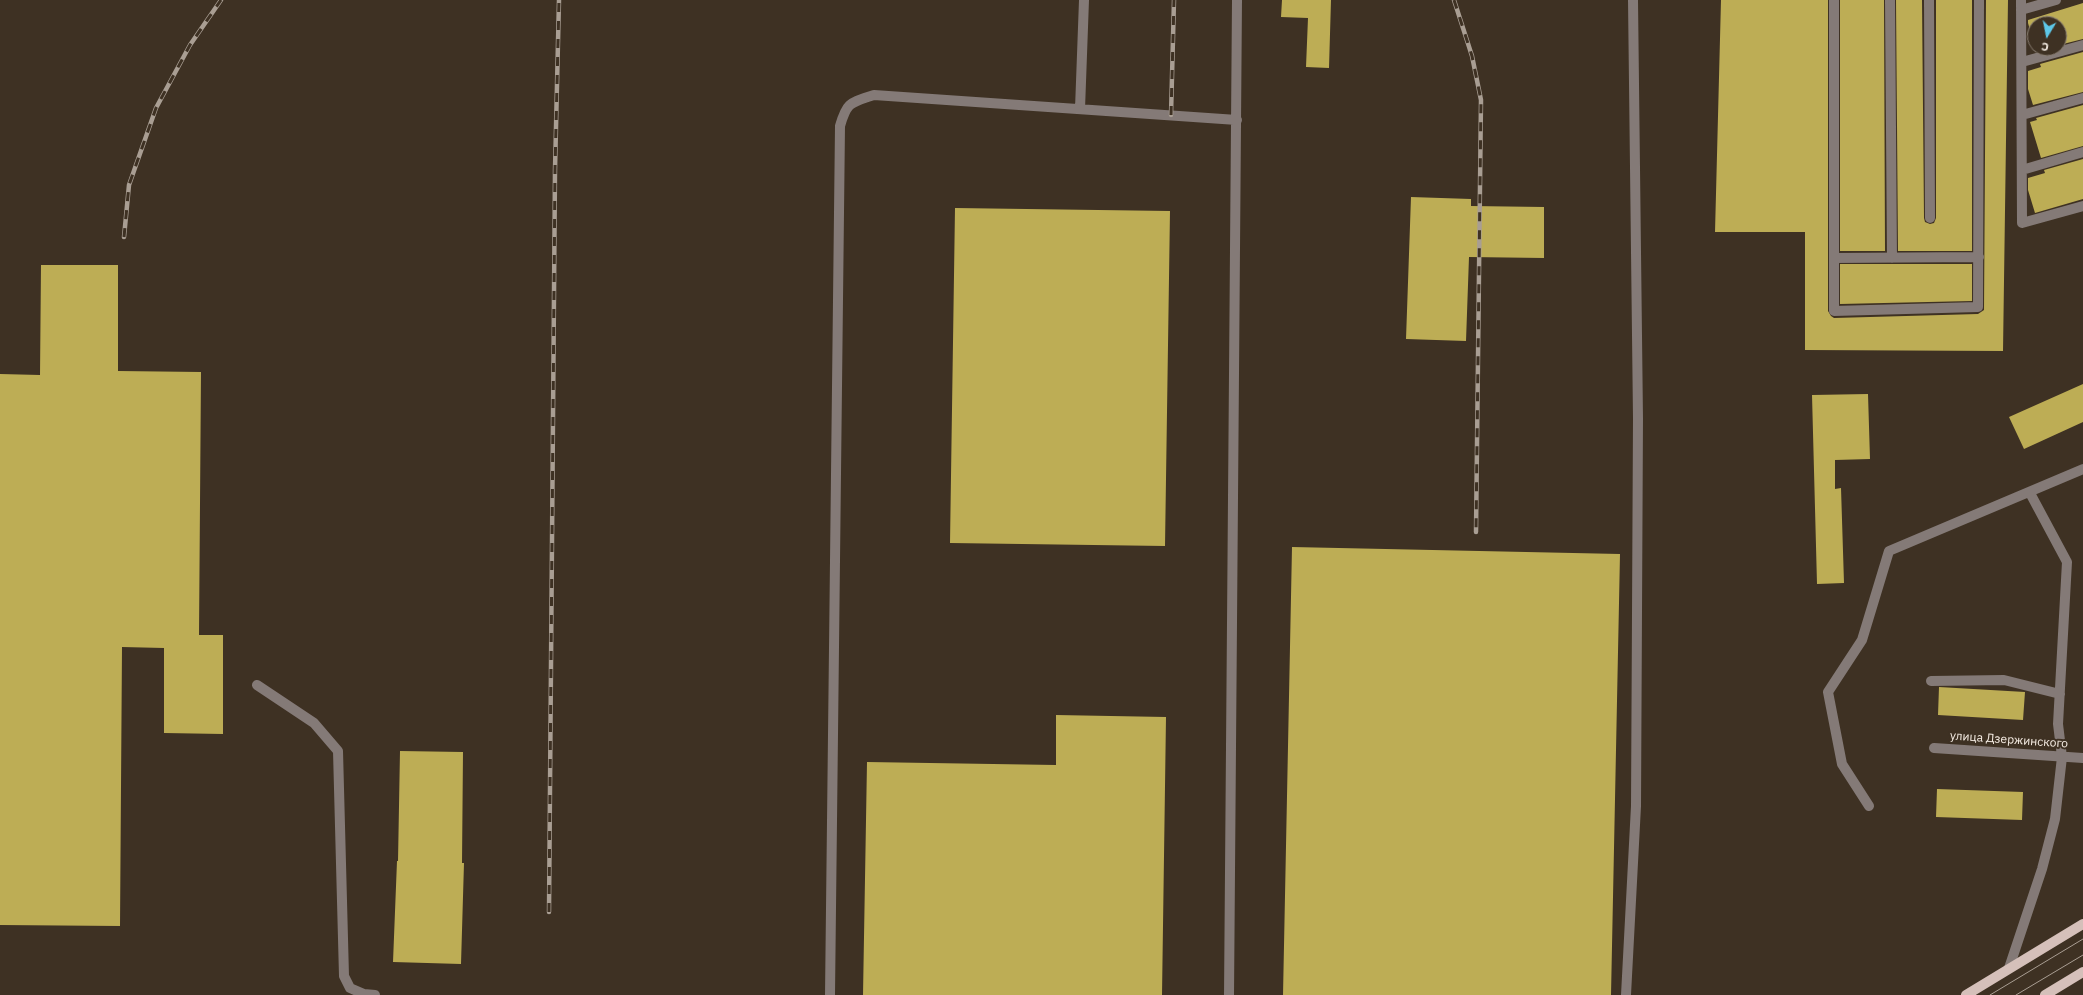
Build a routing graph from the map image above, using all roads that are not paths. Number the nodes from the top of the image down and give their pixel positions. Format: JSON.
{"nodes":[{"id":1,"x":1084,"y":0,"type":"edge"},
{"id":2,"x":1237,"y":0,"type":"edge"},
{"id":3,"x":1633,"y":0,"type":"edge"},
{"id":4,"x":1834,"y":0,"type":"edge"},
{"id":5,"x":1890,"y":0,"type":"edge"},
{"id":6,"x":1929,"y":0,"type":"edge"},
{"id":7,"x":1979,"y":0,"type":"edge"},
{"id":8,"x":2056,"y":0,"type":"edge"},
{"id":9,"x":2021,"y":5,"type":"edge"},
{"id":10,"x":2083,"y":45,"type":"edge"},
{"id":11,"x":2022,"y":62,"type":"junction"},
{"id":12,"x":2083,"y":98,"type":"edge"},
{"id":13,"x":1080,"y":109,"type":"junction"},
{"id":14,"x":2022,"y":115,"type":"junction"},
{"id":15,"x":1237,"y":120,"type":"junction"},
{"id":16,"x":2083,"y":152,"type":"edge"},
{"id":17,"x":2022,"y":170,"type":"junction"},
{"id":18,"x":2083,"y":206,"type":"edge"},
{"id":19,"x":1930,"y":218,"type":"dead end"},
{"id":20,"x":1979,"y":257,"type":"junction"},
{"id":21,"x":1834,"y":258,"type":"junction"},
{"id":22,"x":1892,"y":258,"type":"junction"},
{"id":23,"x":2083,"y":469,"type":"edge"},
{"id":24,"x":2030,"y":493,"type":"junction"},
{"id":25,"x":1931,"y":681,"type":"dead end"},
{"id":26,"x":257,"y":685,"type":"dead end"},
{"id":27,"x":2060,"y":694,"type":"junction"},
{"id":28,"x":1934,"y":748,"type":"dead end"},
{"id":29,"x":2062,"y":757,"type":"junction"},
{"id":30,"x":2083,"y":758,"type":"edge"},
{"id":31,"x":1869,"y":806,"type":"dead end"},
{"id":32,"x":2083,"y":924,"type":"edge"},
{"id":33,"x":2009,"y":968,"type":"junction"},
{"id":34,"x":2083,"y":972,"type":"edge"},
{"id":35,"x":375,"y":995,"type":"edge"},
{"id":36,"x":830,"y":995,"type":"edge"},
{"id":37,"x":1229,"y":995,"type":"edge"},
{"id":38,"x":1626,"y":995,"type":"edge"},
{"id":39,"x":1966,"y":995,"type":"edge"},
{"id":40,"x":2045,"y":995,"type":"edge"}],
"edges":[{"from":1,"to":13,"type":"street"},
{"from":2,"to":15,"type":"street"},
{"from":3,"to":38,"type":"street"},
{"from":4,"to":21,"type":"street"},
{"from":5,"to":22,"type":"street"},
{"from":6,"to":19,"type":"street"},
{"from":7,"to":20,"type":"street"},
{"from":8,"to":9,"type":"street"},
{"from":9,"to":11,"type":"street"},
{"from":10,"to":11,"type":"street"},
{"from":11,"to":14,"type":"street"},
{"from":12,"to":14,"type":"street"},
{"from":13,"to":15,"type":"street"},
{"from":13,"to":36,"type":"street"},
{"from":14,"to":17,"type":"street"},
{"from":15,"to":37,"type":"street"},
{"from":16,"to":17,"type":"street"},
{"from":17,"to":18,"type":"street"},
{"from":20,"to":21,"type":"street"},
{"from":20,"to":22,"type":"street"},
{"from":21,"to":22,"type":"street"},
{"from":23,"to":24,"type":"street"},
{"from":24,"to":27,"type":"street"},
{"from":24,"to":31,"type":"street"},
{"from":25,"to":27,"type":"street"},
{"from":26,"to":35,"type":"street"},
{"from":27,"to":29,"type":"street"},
{"from":28,"to":29,"type":"street","name":"улица Дзержинского"},
{"from":29,"to":30,"type":"street","name":"улица Дзержинского"},
{"from":29,"to":33,"type":"street"},
{"from":32,"to":33,"type":"main road"},
{"from":33,"to":39,"type":"main road"},
{"from":34,"to":40,"type":"main road"}]}
